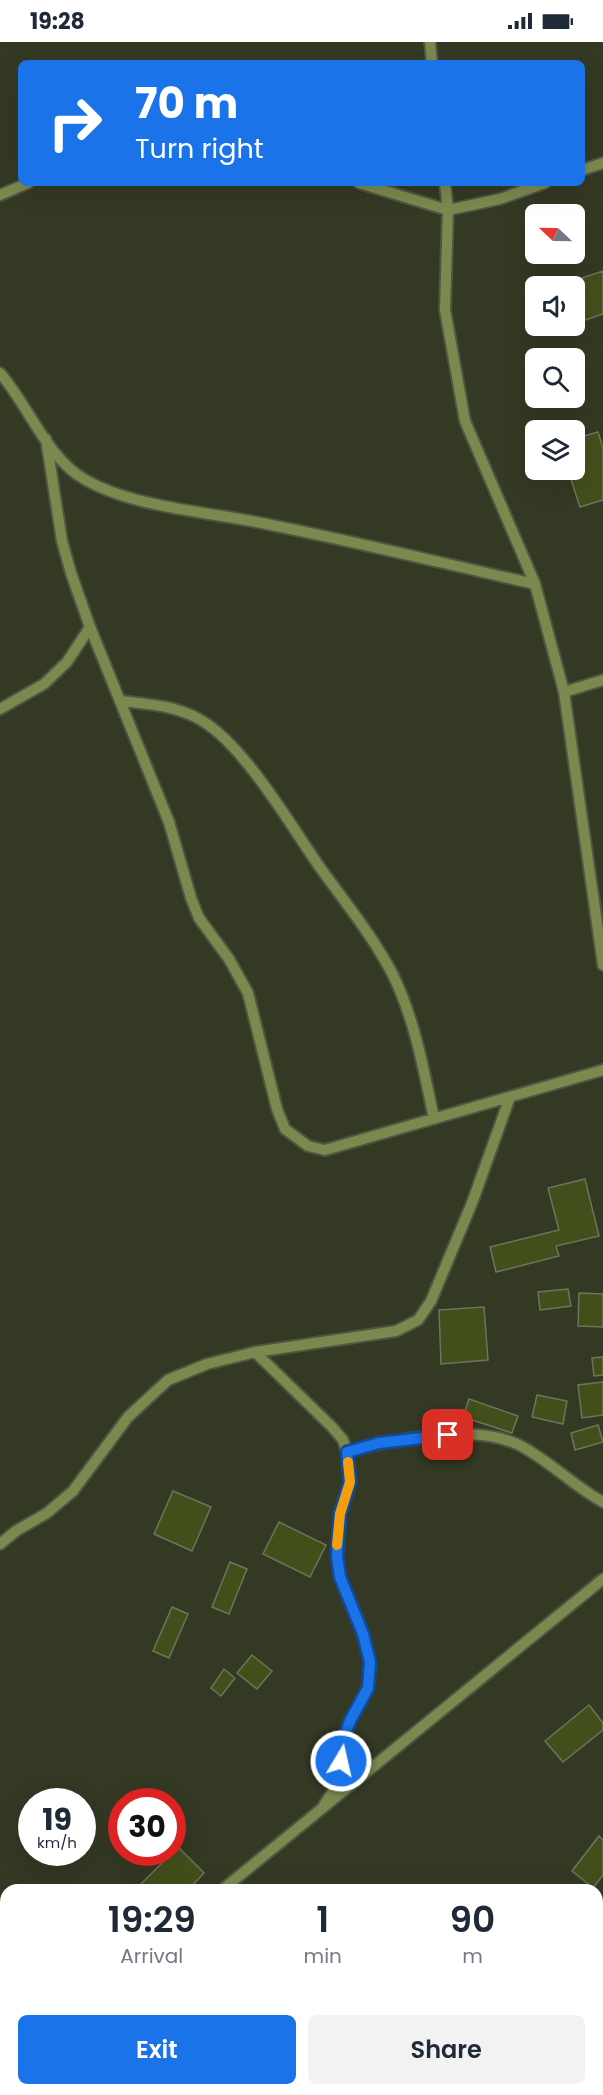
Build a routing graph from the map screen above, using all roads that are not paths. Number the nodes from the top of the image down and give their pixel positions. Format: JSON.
{"nodes":[{"id":1,"x":430,"y":42,"type":"edge"},
{"id":2,"x":432,"y":60,"type":"edge"},
{"id":3,"x":603,"y":163,"type":"edge"},
{"id":4,"x":585,"y":169,"type":"edge"},
{"id":5,"x":21,"y":186,"type":"edge"},
{"id":6,"x":369,"y":186,"type":"edge"},
{"id":7,"x":445,"y":186,"type":"edge"},
{"id":8,"x":536,"y":186,"type":"edge"},
{"id":9,"x":0,"y":195,"type":"edge"},
{"id":10,"x":448,"y":210,"type":"junction"},
{"id":11,"x":0,"y":373,"type":"edge"},
{"id":12,"x":46,"y":439,"type":"junction"},
{"id":13,"x":535,"y":584,"type":"junction"},
{"id":14,"x":90,"y":627,"type":"junction"},
{"id":15,"x":603,"y":680,"type":"edge"},
{"id":16,"x":564,"y":692,"type":"junction"},
{"id":17,"x":120,"y":701,"type":"junction"},
{"id":18,"x":0,"y":709,"type":"edge"},
{"id":19,"x":603,"y":965,"type":"edge"},
{"id":20,"x":603,"y":1070,"type":"edge"},
{"id":21,"x":510,"y":1096,"type":"junction"},
{"id":22,"x":434,"y":1119,"type":"junction"},
{"id":23,"x":255,"y":1352,"type":"junction"},
{"id":24,"x":347,"y":1452,"type":"junction"},
{"id":25,"x":603,"y":1502,"type":"edge"},
{"id":26,"x":0,"y":1544,"type":"edge"},
{"id":27,"x":603,"y":1579,"type":"edge"},
{"id":28,"x":324,"y":1805,"type":"junction"},
{"id":29,"x":229,"y":1884,"type":"edge"}],
"edges":[{"from":1,"to":2,"type":"street"},
{"from":3,"to":4,"type":"street"},
{"from":5,"to":9,"type":"street"},
{"from":6,"to":10,"type":"street"},
{"from":7,"to":10,"type":"street"},
{"from":8,"to":10,"type":"street"},
{"from":10,"to":13,"type":"street"},
{"from":11,"to":12,"type":"street"},
{"from":12,"to":13,"type":"street"},
{"from":12,"to":14,"type":"street"},
{"from":13,"to":16,"type":"street"},
{"from":14,"to":17,"type":"street"},
{"from":14,"to":18,"type":"street"},
{"from":15,"to":16,"type":"street"},
{"from":16,"to":19,"type":"street"},
{"from":17,"to":22,"type":"street"},
{"from":17,"to":22,"type":"street"},
{"from":20,"to":21,"type":"street"},
{"from":21,"to":22,"type":"street"},
{"from":21,"to":23,"type":"street"},
{"from":23,"to":24,"type":"street"},
{"from":23,"to":26,"type":"street"},
{"from":24,"to":25,"type":"street"},
{"from":24,"to":28,"type":"street"},
{"from":27,"to":28,"type":"street"},
{"from":28,"to":29,"type":"street"}]}
